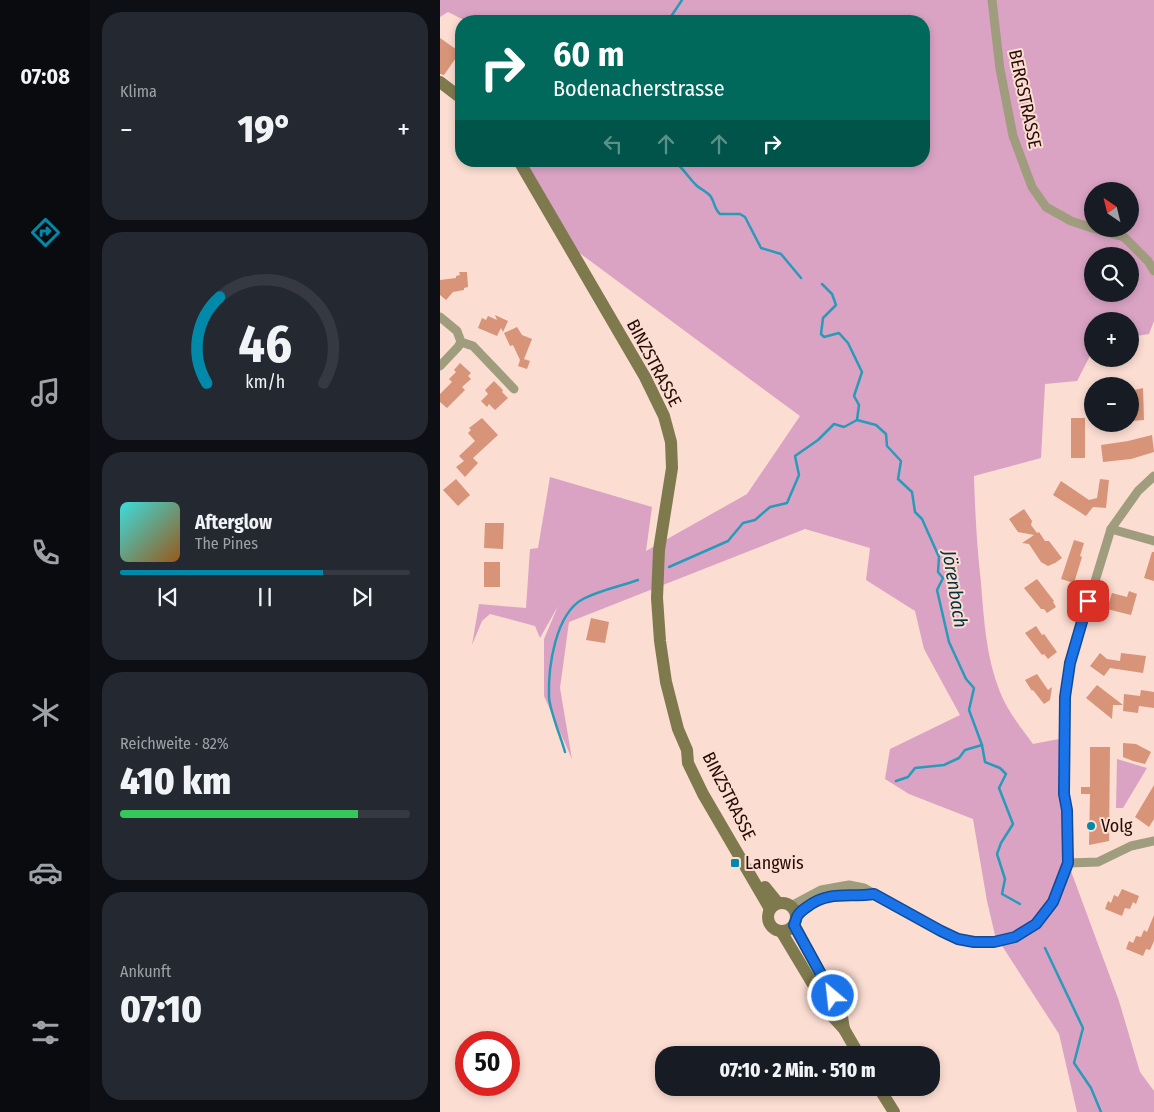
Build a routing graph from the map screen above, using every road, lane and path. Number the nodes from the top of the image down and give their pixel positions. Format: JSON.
{"nodes":[{"id":1,"x":992,"y":0,"type":"edge"},
{"id":2,"x":440,"y":82,"type":"edge"},
{"id":3,"x":455,"y":93,"type":"edge"},
{"id":4,"x":523,"y":167,"type":"edge"},
{"id":5,"x":1084,"y":225,"type":"edge"},
{"id":6,"x":1125,"y":238,"type":"edge"},
{"id":7,"x":1154,"y":271,"type":"edge"},
{"id":8,"x":440,"y":317,"type":"edge"},
{"id":9,"x":461,"y":342,"type":"junction"},
{"id":10,"x":440,"y":366,"type":"edge"},
{"id":11,"x":514,"y":389,"type":"dead end"},
{"id":12,"x":1154,"y":476,"type":"edge"},
{"id":13,"x":1111,"y":529,"type":"junction"},
{"id":14,"x":1154,"y":541,"type":"edge"},
{"id":15,"x":1154,"y":841,"type":"edge"},
{"id":16,"x":1068,"y":863,"type":"junction"},
{"id":17,"x":774,"y":906,"type":"junction"},
{"id":18,"x":794,"y":916,"type":"junction"},
{"id":19,"x":781,"y":931,"type":"junction"},
{"id":20,"x":844,"y":1029,"type":"junction"},
{"id":21,"x":854,"y":1046,"type":"edge"},
{"id":22,"x":884,"y":1096,"type":"edge"},
{"id":23,"x":894,"y":1112,"type":"edge"}],
"edges":[{"from":1,"to":5,"type":"street","name":"BERGSTRASSE"},
{"from":2,"to":3,"type":"main road"},
{"from":4,"to":17,"type":"main road","name":"BINZSTRASSE"},
{"from":6,"to":7,"type":"street","name":"BERGSTRASSE"},
{"from":8,"to":9,"type":"street"},
{"from":9,"to":10,"type":"street"},
{"from":9,"to":11,"type":"street"},
{"from":12,"to":13,"type":"street"},
{"from":13,"to":14,"type":"street"},
{"from":13,"to":16,"type":"street"},
{"from":15,"to":16,"type":"street"},
{"from":16,"to":18,"type":"street"},
{"from":17,"to":18,"type":"main road"},
{"from":17,"to":19,"type":"main road"},
{"from":18,"to":19,"type":"main road"},
{"from":18,"to":20,"type":"main road"},
{"from":19,"to":20,"type":"main road"},
{"from":20,"to":21,"type":"main road"},
{"from":22,"to":23,"type":"main road"}]}
